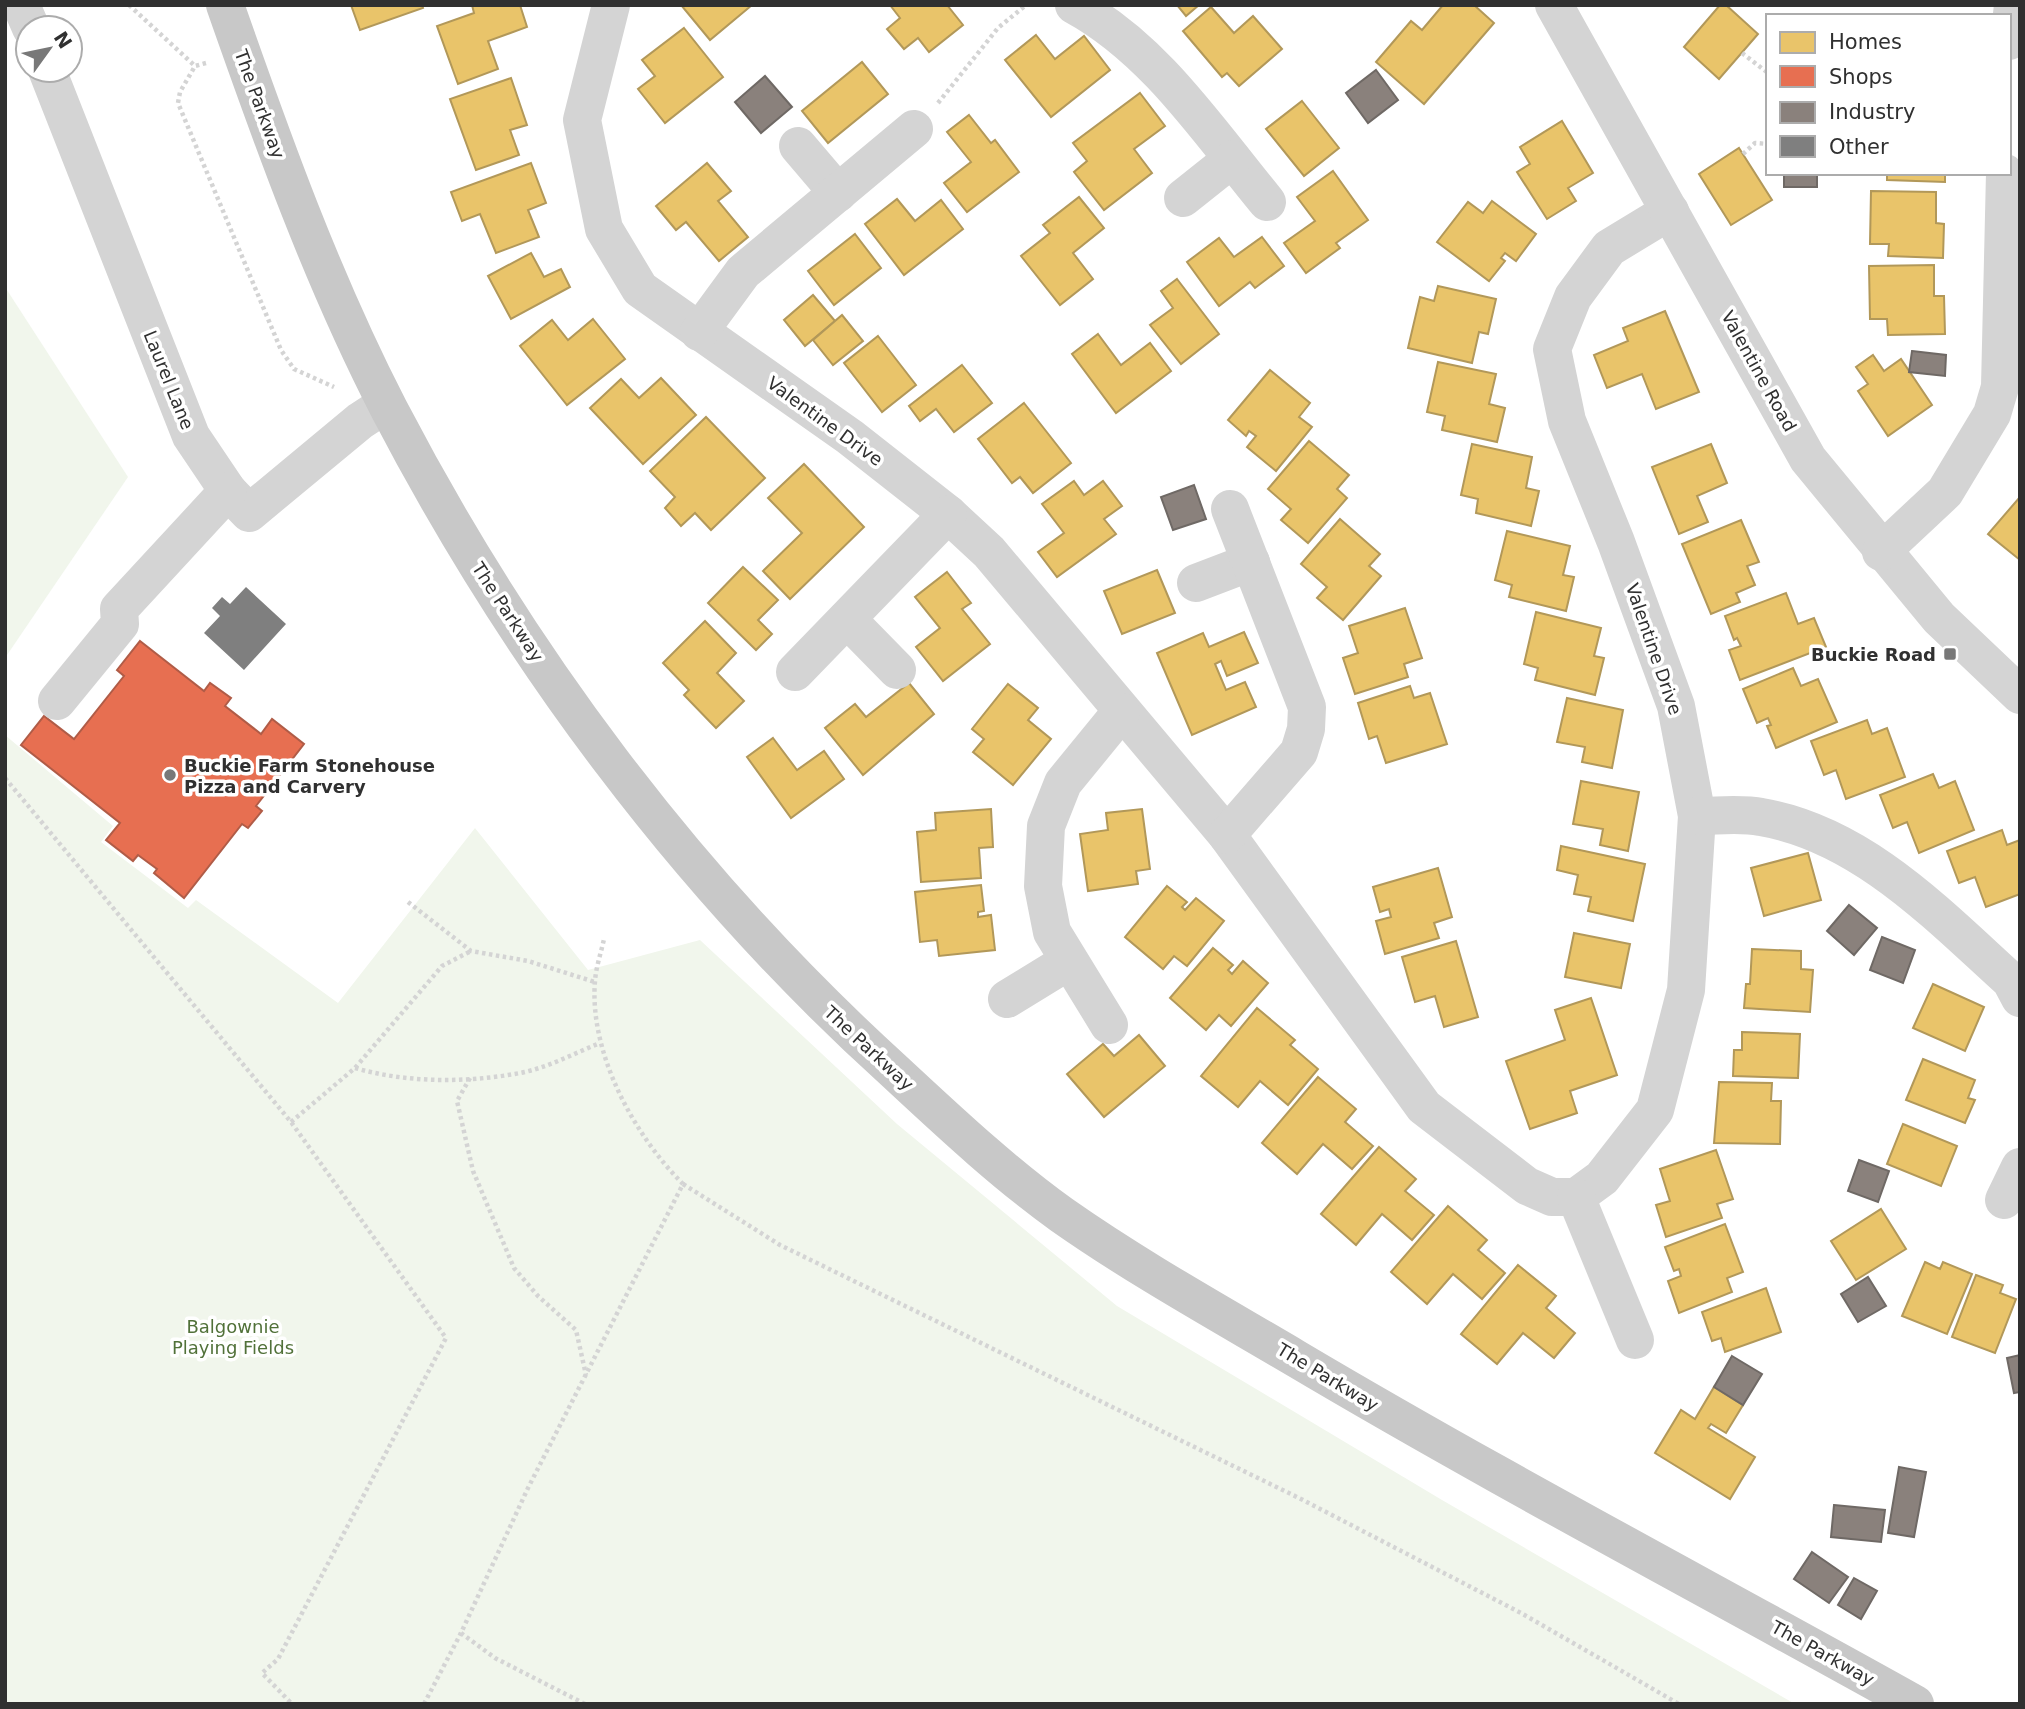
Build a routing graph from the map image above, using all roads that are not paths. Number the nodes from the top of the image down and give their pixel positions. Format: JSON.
{"nodes":[{"id":1,"x":225,"y":5,"type":"edge"},
{"id":2,"x":611,"y":5,"type":"edge"},
{"id":3,"x":1074,"y":5,"type":"edge"},
{"id":4,"x":1554,"y":5,"type":"edge"},
{"id":5,"x":2013,"y":5,"type":"edge"},
{"id":6,"x":2011,"y":23,"type":"edge"},
{"id":7,"x":53,"y":84,"type":"edge"},
{"id":8,"x":914,"y":130,"type":"road end"},
{"id":9,"x":798,"y":146,"type":"dead end"},
{"id":10,"x":1232,"y":159,"type":"junction"},
{"id":11,"x":2005,"y":175,"type":"edge"},
{"id":12,"x":838,"y":193,"type":"junction"},
{"id":13,"x":1182,"y":198,"type":"dead end"},
{"id":14,"x":1267,"y":202,"type":"dead end"},
{"id":15,"x":1670,"y":211,"type":"junction"},
{"id":16,"x":699,"y":332,"type":"junction"},
{"id":17,"x":373,"y":412,"type":"junction"},
{"id":18,"x":228,"y":491,"type":"junction"},
{"id":19,"x":1230,"y":509,"type":"dead end"},
{"id":20,"x":948,"y":514,"type":"junction"},
{"id":21,"x":1881,"y":552,"type":"junction"},
{"id":22,"x":1251,"y":562,"type":"junction"},
{"id":23,"x":1196,"y":583,"type":"dead end"},
{"id":24,"x":847,"y":619,"type":"junction"},
{"id":25,"x":897,"y":670,"type":"dead end"},
{"id":26,"x":795,"y":672,"type":"dead end"},
{"id":27,"x":2020,"y":695,"type":"edge"},
{"id":28,"x":57,"y":701,"type":"dead end"},
{"id":29,"x":1121,"y":712,"type":"junction"},
{"id":30,"x":1697,"y":816,"type":"junction"},
{"id":31,"x":1227,"y":835,"type":"junction"},
{"id":32,"x":1069,"y":961,"type":"junction"},
{"id":33,"x":2020,"y":998,"type":"edge"},
{"id":34,"x":1007,"y":999,"type":"dead end"},
{"id":35,"x":1109,"y":1025,"type":"dead end"},
{"id":36,"x":1576,"y":1197,"type":"junction"},
{"id":37,"x":1635,"y":1340,"type":"dead end"},
{"id":38,"x":1915,"y":1704,"type":"edge"}],
"edges":[{"from":1,"to":17,"type":"main road","name":"The Parkway"},
{"from":2,"to":16,"type":"street","name":"Valentine Drive"},
{"from":3,"to":10,"type":"street"},
{"from":4,"to":15,"type":"street","name":"Valentine Road"},
{"from":5,"to":6,"type":"street"},
{"from":7,"to":18,"type":"street","name":"Laurel Lane"},
{"from":8,"to":12,"type":"street"},
{"from":9,"to":12,"type":"street"},
{"from":10,"to":13,"type":"street"},
{"from":10,"to":14,"type":"street"},
{"from":11,"to":21,"type":"street"},
{"from":12,"to":16,"type":"street"},
{"from":15,"to":21,"type":"street","name":"Valentine Road"},
{"from":15,"to":30,"type":"street","name":"Valentine Drive"},
{"from":16,"to":20,"type":"street","name":"Valentine Drive"},
{"from":17,"to":18,"type":"street","name":"Laurel Lane"},
{"from":17,"to":38,"type":"main road","name":"The Parkway"},
{"from":18,"to":28,"type":"street"},
{"from":19,"to":22,"type":"street"},
{"from":20,"to":24,"type":"street"},
{"from":20,"to":29,"type":"street","name":"Valentine Drive"},
{"from":21,"to":27,"type":"street","name":"Valentine Road"},
{"from":22,"to":23,"type":"street"},
{"from":22,"to":31,"type":"street"},
{"from":24,"to":25,"type":"street"},
{"from":24,"to":26,"type":"street"},
{"from":29,"to":31,"type":"street","name":"Valentine Drive"},
{"from":29,"to":32,"type":"street"},
{"from":30,"to":33,"type":"street"},
{"from":30,"to":36,"type":"street","name":"Valentine Drive"},
{"from":31,"to":36,"type":"street","name":"Valentine Drive"},
{"from":32,"to":34,"type":"street"},
{"from":32,"to":35,"type":"street"},
{"from":36,"to":37,"type":"street"}]}
